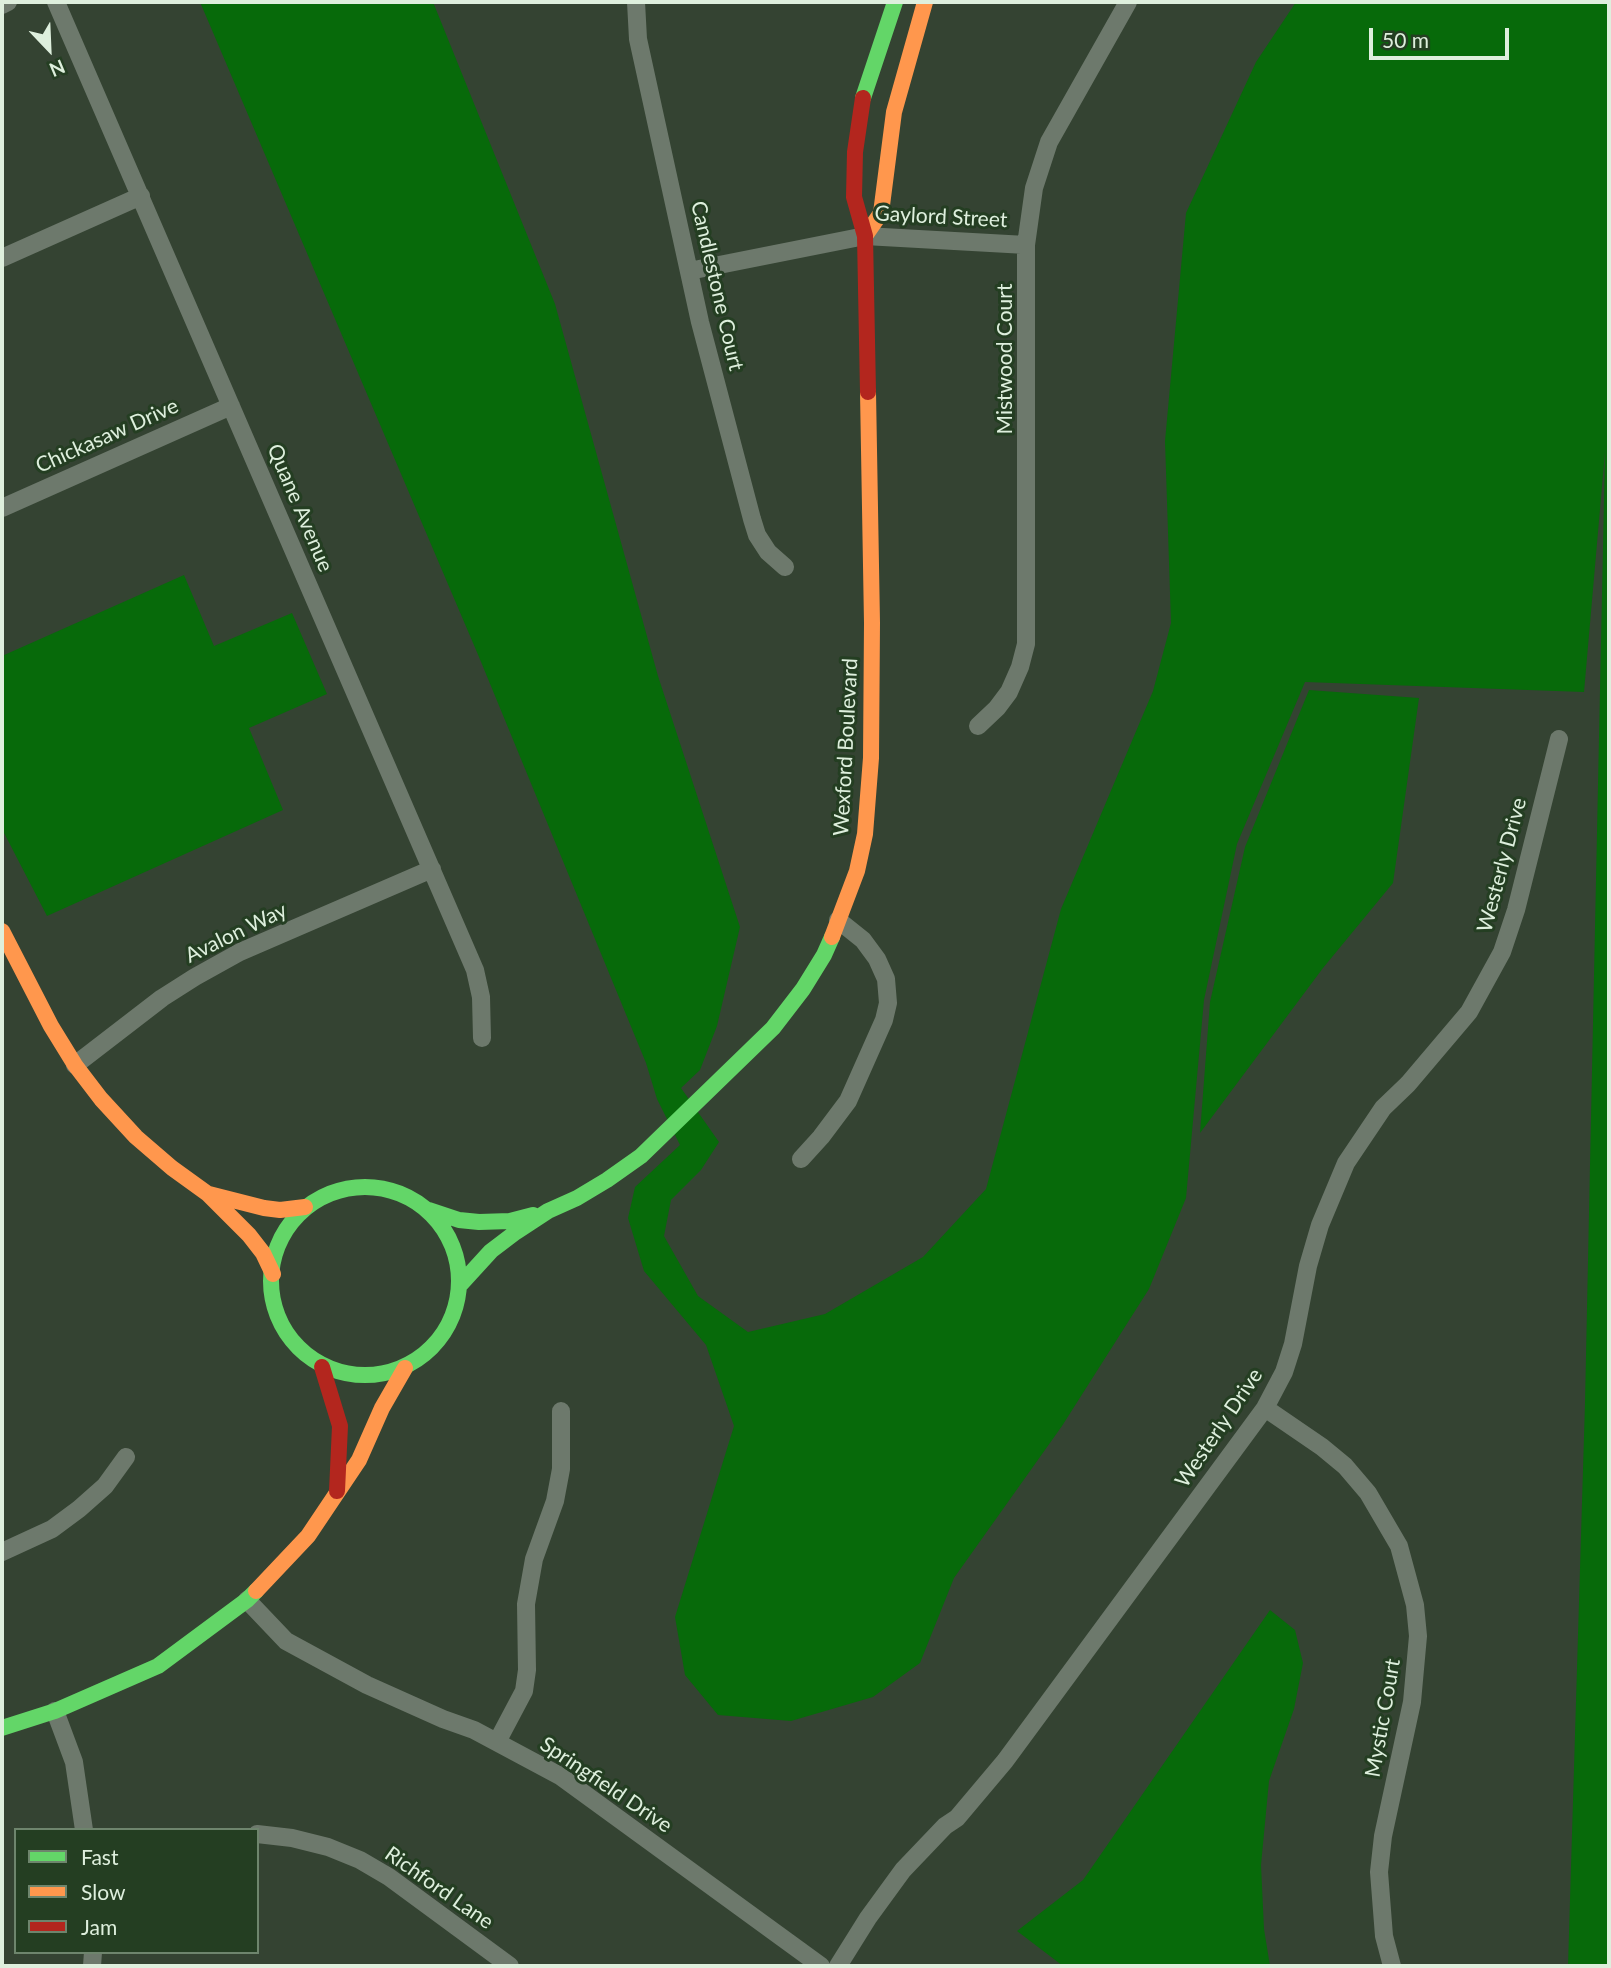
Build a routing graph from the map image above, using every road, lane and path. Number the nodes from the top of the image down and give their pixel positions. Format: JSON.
{"nodes":[{"id":1,"x":8,"y":2,"type":"edge"},
{"id":2,"x":55,"y":2,"type":"edge"},
{"id":3,"x":636,"y":2,"type":"edge"},
{"id":4,"x":895,"y":2,"type":"edge"},
{"id":5,"x":925,"y":2,"type":"edge"},
{"id":6,"x":1128,"y":2,"type":"edge"},
{"id":7,"x":2,"y":5,"type":"edge"},
{"id":8,"x":141,"y":197,"type":"junction"},
{"id":9,"x":865,"y":236,"type":"junction"},
{"id":10,"x":1026,"y":245,"type":"junction"},
{"id":11,"x":2,"y":258,"type":"edge"},
{"id":12,"x":689,"y":271,"type":"junction"},
{"id":13,"x":231,"y":406,"type":"junction"},
{"id":14,"x":2,"y":508,"type":"edge"},
{"id":15,"x":785,"y":567,"type":"dead end"},
{"id":16,"x":978,"y":726,"type":"dead end"},
{"id":17,"x":1559,"y":738,"type":"dead end"},
{"id":18,"x":432,"y":869,"type":"junction"},
{"id":19,"x":838,"y":920,"type":"junction"},
{"id":20,"x":2,"y":931,"type":"edge"},
{"id":21,"x":482,"y":1038,"type":"dead end"},
{"id":22,"x":75,"y":1065,"type":"junction"},
{"id":23,"x":801,"y":1159,"type":"dead end"},
{"id":24,"x":208,"y":1194,"type":"junction"},
{"id":25,"x":305,"y":1207,"type":"junction"},
{"id":26,"x":428,"y":1209,"type":"junction"},
{"id":27,"x":548,"y":1211,"type":"junction"},
{"id":28,"x":273,"y":1274,"type":"junction"},
{"id":29,"x":459,"y":1286,"type":"junction"},
{"id":30,"x":322,"y":1367,"type":"junction"},
{"id":31,"x":405,"y":1368,"type":"junction"},
{"id":32,"x":1265,"y":1408,"type":"junction"},
{"id":33,"x":561,"y":1411,"type":"dead end"},
{"id":34,"x":126,"y":1457,"type":"dead end"},
{"id":35,"x":337,"y":1492,"type":"junction"},
{"id":36,"x":2,"y":1552,"type":"edge"},
{"id":37,"x":247,"y":1600,"type":"junction"},
{"id":38,"x":55,"y":1711,"type":"junction"},
{"id":39,"x":2,"y":1728,"type":"edge"},
{"id":40,"x":497,"y":1742,"type":"junction"},
{"id":41,"x":84,"y":1828,"type":"edge"},
{"id":42,"x":259,"y":1834,"type":"edge"},
{"id":43,"x":510,"y":1966,"type":"edge"},
{"id":44,"x":821,"y":1966,"type":"edge"},
{"id":45,"x":838,"y":1966,"type":"edge"},
{"id":46,"x":1392,"y":1966,"type":"edge"}],
"edges":[{"from":1,"to":7,"type":"street"},
{"from":2,"to":8,"type":"street","name":"Quane Avenue"},
{"from":3,"to":12,"type":"street","name":"Candlestone Court"},
{"from":4,"to":9,"type":"street","name":"Wexford Boulevard"},
{"from":5,"to":9,"type":"street"},
{"from":6,"to":10,"type":"street","name":"Mistwood Court"},
{"from":8,"to":11,"type":"street"},
{"from":8,"to":13,"type":"street","name":"Quane Avenue"},
{"from":9,"to":10,"type":"street","name":"Gaylord Street"},
{"from":9,"to":12,"type":"street","name":"Gaylord Street"},
{"from":9,"to":19,"type":"street","name":"Wexford Boulevard"},
{"from":10,"to":16,"type":"street","name":"Mistwood Court"},
{"from":12,"to":15,"type":"street","name":"Candlestone Court"},
{"from":13,"to":14,"type":"street","name":"Chickasaw Drive"},
{"from":13,"to":18,"type":"street","name":"Quane Avenue"},
{"from":17,"to":32,"type":"street","name":"Westerly Drive"},
{"from":18,"to":21,"type":"street","name":"Quane Avenue"},
{"from":18,"to":22,"type":"street","name":"Avalon Way"},
{"from":19,"to":23,"type":"street"},
{"from":19,"to":27,"type":"street","name":"Wexford Boulevard"},
{"from":20,"to":22,"type":"street"},
{"from":22,"to":24,"type":"street"},
{"from":24,"to":25,"type":"street"},
{"from":24,"to":28,"type":"street"},
{"from":25,"to":26,"type":"street"},
{"from":25,"to":28,"type":"street"},
{"from":26,"to":27,"type":"street","name":"Wexford Boulevard"},
{"from":26,"to":29,"type":"street"},
{"from":27,"to":29,"type":"street","name":"Wexford Boulevard"},
{"from":28,"to":30,"type":"street"},
{"from":29,"to":31,"type":"street"},
{"from":30,"to":31,"type":"street"},
{"from":30,"to":35,"type":"street"},
{"from":31,"to":35,"type":"street"},
{"from":32,"to":45,"type":"street","name":"Westerly Drive"},
{"from":32,"to":46,"type":"street","name":"Mystic Court"},
{"from":33,"to":40,"type":"street"},
{"from":34,"to":36,"type":"street"},
{"from":35,"to":37,"type":"street"},
{"from":37,"to":38,"type":"street"},
{"from":37,"to":40,"type":"street","name":"Springfield Drive"},
{"from":38,"to":39,"type":"street"},
{"from":38,"to":41,"type":"street"},
{"from":40,"to":44,"type":"street","name":"Springfield Drive"},
{"from":42,"to":43,"type":"street","name":"Richford Lane"}]}
